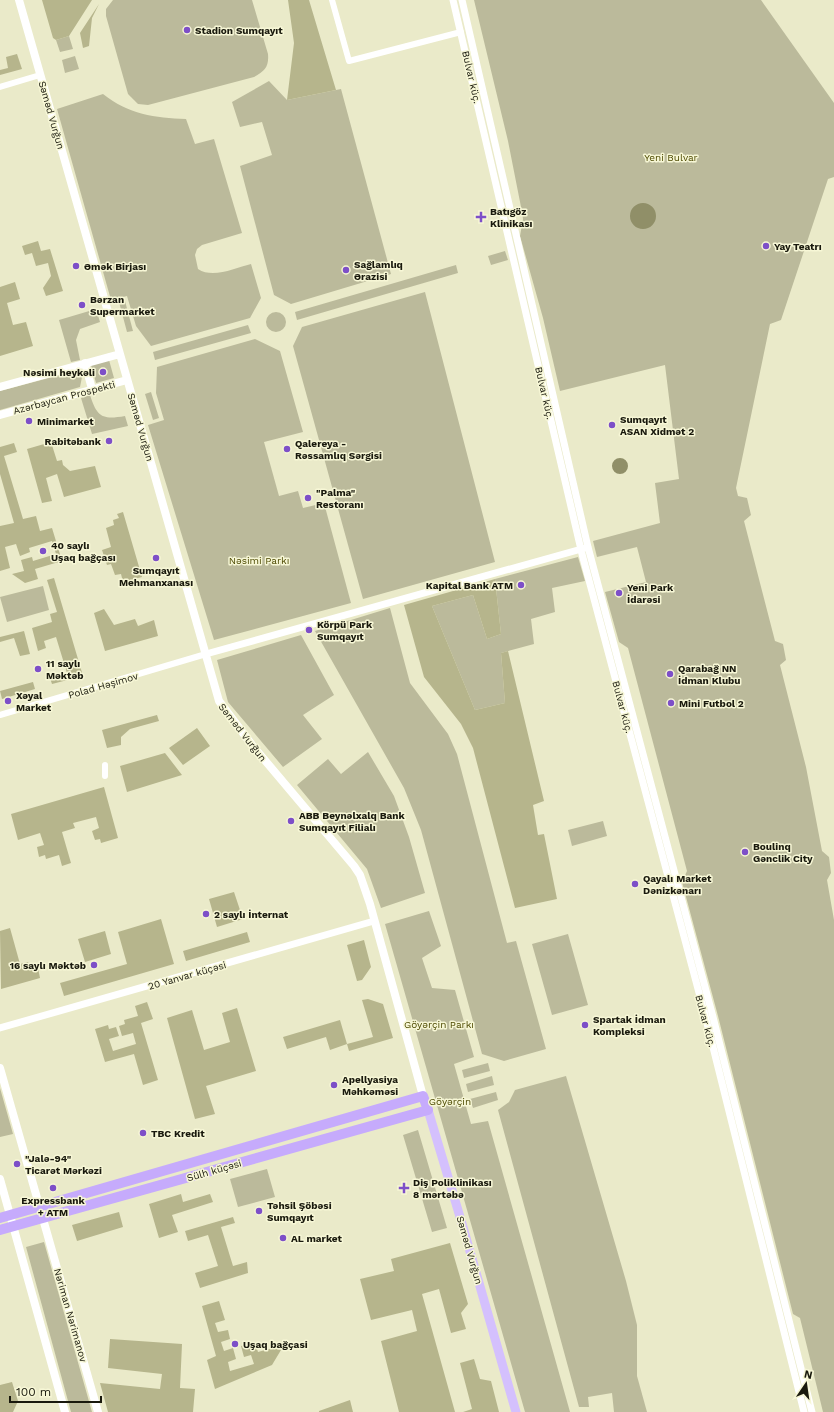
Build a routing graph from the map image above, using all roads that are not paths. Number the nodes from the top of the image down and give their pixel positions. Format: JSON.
{"nodes":[{"id":1,"x":19,"y":0,"type":"edge"},
{"id":2,"x":332,"y":0,"type":"edge"},
{"id":3,"x":453,"y":0,"type":"edge"},
{"id":4,"x":462,"y":0,"type":"edge"},
{"id":5,"x":461,"y":32,"type":"junction"},
{"id":6,"x":470,"y":52,"type":"junction"},
{"id":7,"x":40,"y":75,"type":"junction"},
{"id":8,"x":0,"y":87,"type":"edge"},
{"id":9,"x":516,"y":230,"type":"junction"},
{"id":10,"x":507,"y":232,"type":"junction"},
{"id":11,"x":120,"y":354,"type":"junction"},
{"id":12,"x":85,"y":363,"type":"junction"},
{"id":13,"x":127,"y":380,"type":"junction"},
{"id":14,"x":0,"y":387,"type":"edge"},
{"id":15,"x":92,"y":390,"type":"junction"},
{"id":16,"x":0,"y":415,"type":"edge"},
{"id":17,"x":585,"y":548,"type":"junction"},
{"id":18,"x":609,"y":639,"type":"junction"},
{"id":19,"x":206,"y":654,"type":"junction"},
{"id":20,"x":0,"y":715,"type":"edge"},
{"id":21,"x":105,"y":765,"type":"dead end"},
{"id":22,"x":105,"y":776,"type":"dead end"},
{"id":23,"x":662,"y":825,"type":"junction"},
{"id":24,"x":655,"y":827,"type":"junction"},
{"id":25,"x":374,"y":921,"type":"junction"},
{"id":26,"x":0,"y":1028,"type":"edge"},
{"id":27,"x":0,"y":1068,"type":"edge"},
{"id":28,"x":423,"y":1096,"type":"junction"},
{"id":29,"x":428,"y":1110,"type":"junction"},
{"id":30,"x":246,"y":1147,"type":"junction"},
{"id":31,"x":250,"y":1160,"type":"junction"},
{"id":32,"x":0,"y":1178,"type":"edge"},
{"id":33,"x":92,"y":1192,"type":"junction"},
{"id":34,"x":95,"y":1203,"type":"junction"},
{"id":35,"x":40,"y":1206,"type":"junction"},
{"id":36,"x":10,"y":1215,"type":"junction"},
{"id":37,"x":44,"y":1217,"type":"junction"},
{"id":38,"x":0,"y":1218,"type":"edge"},
{"id":39,"x":14,"y":1226,"type":"junction"},
{"id":40,"x":0,"y":1230,"type":"edge"},
{"id":41,"x":786,"y":1308,"type":"junction"},
{"id":42,"x":778,"y":1310,"type":"junction"},
{"id":43,"x":65,"y":1412,"type":"edge"},
{"id":44,"x":98,"y":1412,"type":"edge"},
{"id":45,"x":516,"y":1412,"type":"edge"},
{"id":46,"x":804,"y":1412,"type":"edge"},
{"id":47,"x":812,"y":1412,"type":"edge"}],
"edges":[{"from":1,"to":7,"type":"main road","name":"Səməd Vurğun"},
{"from":2,"to":5,"type":"street"},
{"from":3,"to":5,"type":"street","name":"Bulvar küç."},
{"from":4,"to":6,"type":"street","name":"Bulvar küç."},
{"from":5,"to":6,"type":"street","name":"Bulvar küç."},
{"from":6,"to":9,"type":"street","name":"Bulvar küç."},
{"from":6,"to":10,"type":"street","name":"Bulvar küç."},
{"from":7,"to":8,"type":"street"},
{"from":7,"to":11,"type":"main road","name":"Səməd Vurğun"},
{"from":9,"to":10,"type":"street"},
{"from":9,"to":17,"type":"street","name":"Bulvar küç."},
{"from":10,"to":17,"type":"street","name":"Bulvar küç."},
{"from":11,"to":12,"type":"main road"},
{"from":11,"to":13,"type":"main road","name":"Səməd Vurğun"},
{"from":12,"to":14,"type":"main road"},
{"from":12,"to":15,"type":"main road"},
{"from":13,"to":15,"type":"main road","name":"Azərbaycan Prospekti"},
{"from":13,"to":19,"type":"main road","name":"Səməd Vurğun"},
{"from":15,"to":16,"type":"main road","name":"Azərbaycan Prospekti"},
{"from":17,"to":18,"type":"street","name":"Bulvar küç."},
{"from":17,"to":19,"type":"street"},
{"from":18,"to":23,"type":"street","name":"Bulvar küç."},
{"from":18,"to":24,"type":"street","name":"Bulvar küç."},
{"from":19,"to":20,"type":"street","name":"Polad Həşimov"},
{"from":19,"to":25,"type":"main road","name":"Səməd Vurğun"},
{"from":21,"to":22,"type":"street"},
{"from":23,"to":24,"type":"street"},
{"from":23,"to":41,"type":"street","name":"Bulvar küç."},
{"from":24,"to":42,"type":"street","name":"Bulvar küç."},
{"from":25,"to":26,"type":"street","name":"20 Yanvar küçəsi"},
{"from":25,"to":28,"type":"main road","name":"Səməd Vurğun"},
{"from":27,"to":35,"type":"main road"},
{"from":28,"to":29,"type":"highway","name":"Səməd Vurğun"},
{"from":28,"to":30,"type":"highway","name":"Sülh küçəsi"},
{"from":29,"to":31,"type":"highway","name":"Sülh küçəsi"},
{"from":29,"to":45,"type":"main road","name":"Səməd Vurğun"},
{"from":30,"to":31,"type":"highway"},
{"from":30,"to":33,"type":"highway","name":"Sülh küçəsi"},
{"from":31,"to":34,"type":"highway","name":"Sülh küçəsi"},
{"from":32,"to":36,"type":"main road"},
{"from":33,"to":34,"type":"highway"},
{"from":33,"to":35,"type":"highway","name":"Sülh küçəsi"},
{"from":34,"to":37,"type":"highway","name":"Sülh küçəsi"},
{"from":35,"to":36,"type":"highway","name":"Sülh küçəsi"},
{"from":35,"to":37,"type":"main road","name":"Nəriman Nərimanov"},
{"from":36,"to":38,"type":"highway","name":"Sülh küçəsi"},
{"from":36,"to":39,"type":"main road"},
{"from":37,"to":39,"type":"highway","name":"Sülh küçəsi"},
{"from":37,"to":44,"type":"main road","name":"Nəriman Nərimanov"},
{"from":39,"to":40,"type":"highway","name":"Sülh küçəsi"},
{"from":39,"to":43,"type":"main road"},
{"from":41,"to":42,"type":"street"},
{"from":41,"to":47,"type":"street","name":"Bulvar küç."},
{"from":42,"to":46,"type":"street","name":"Bulvar küç."}]}
